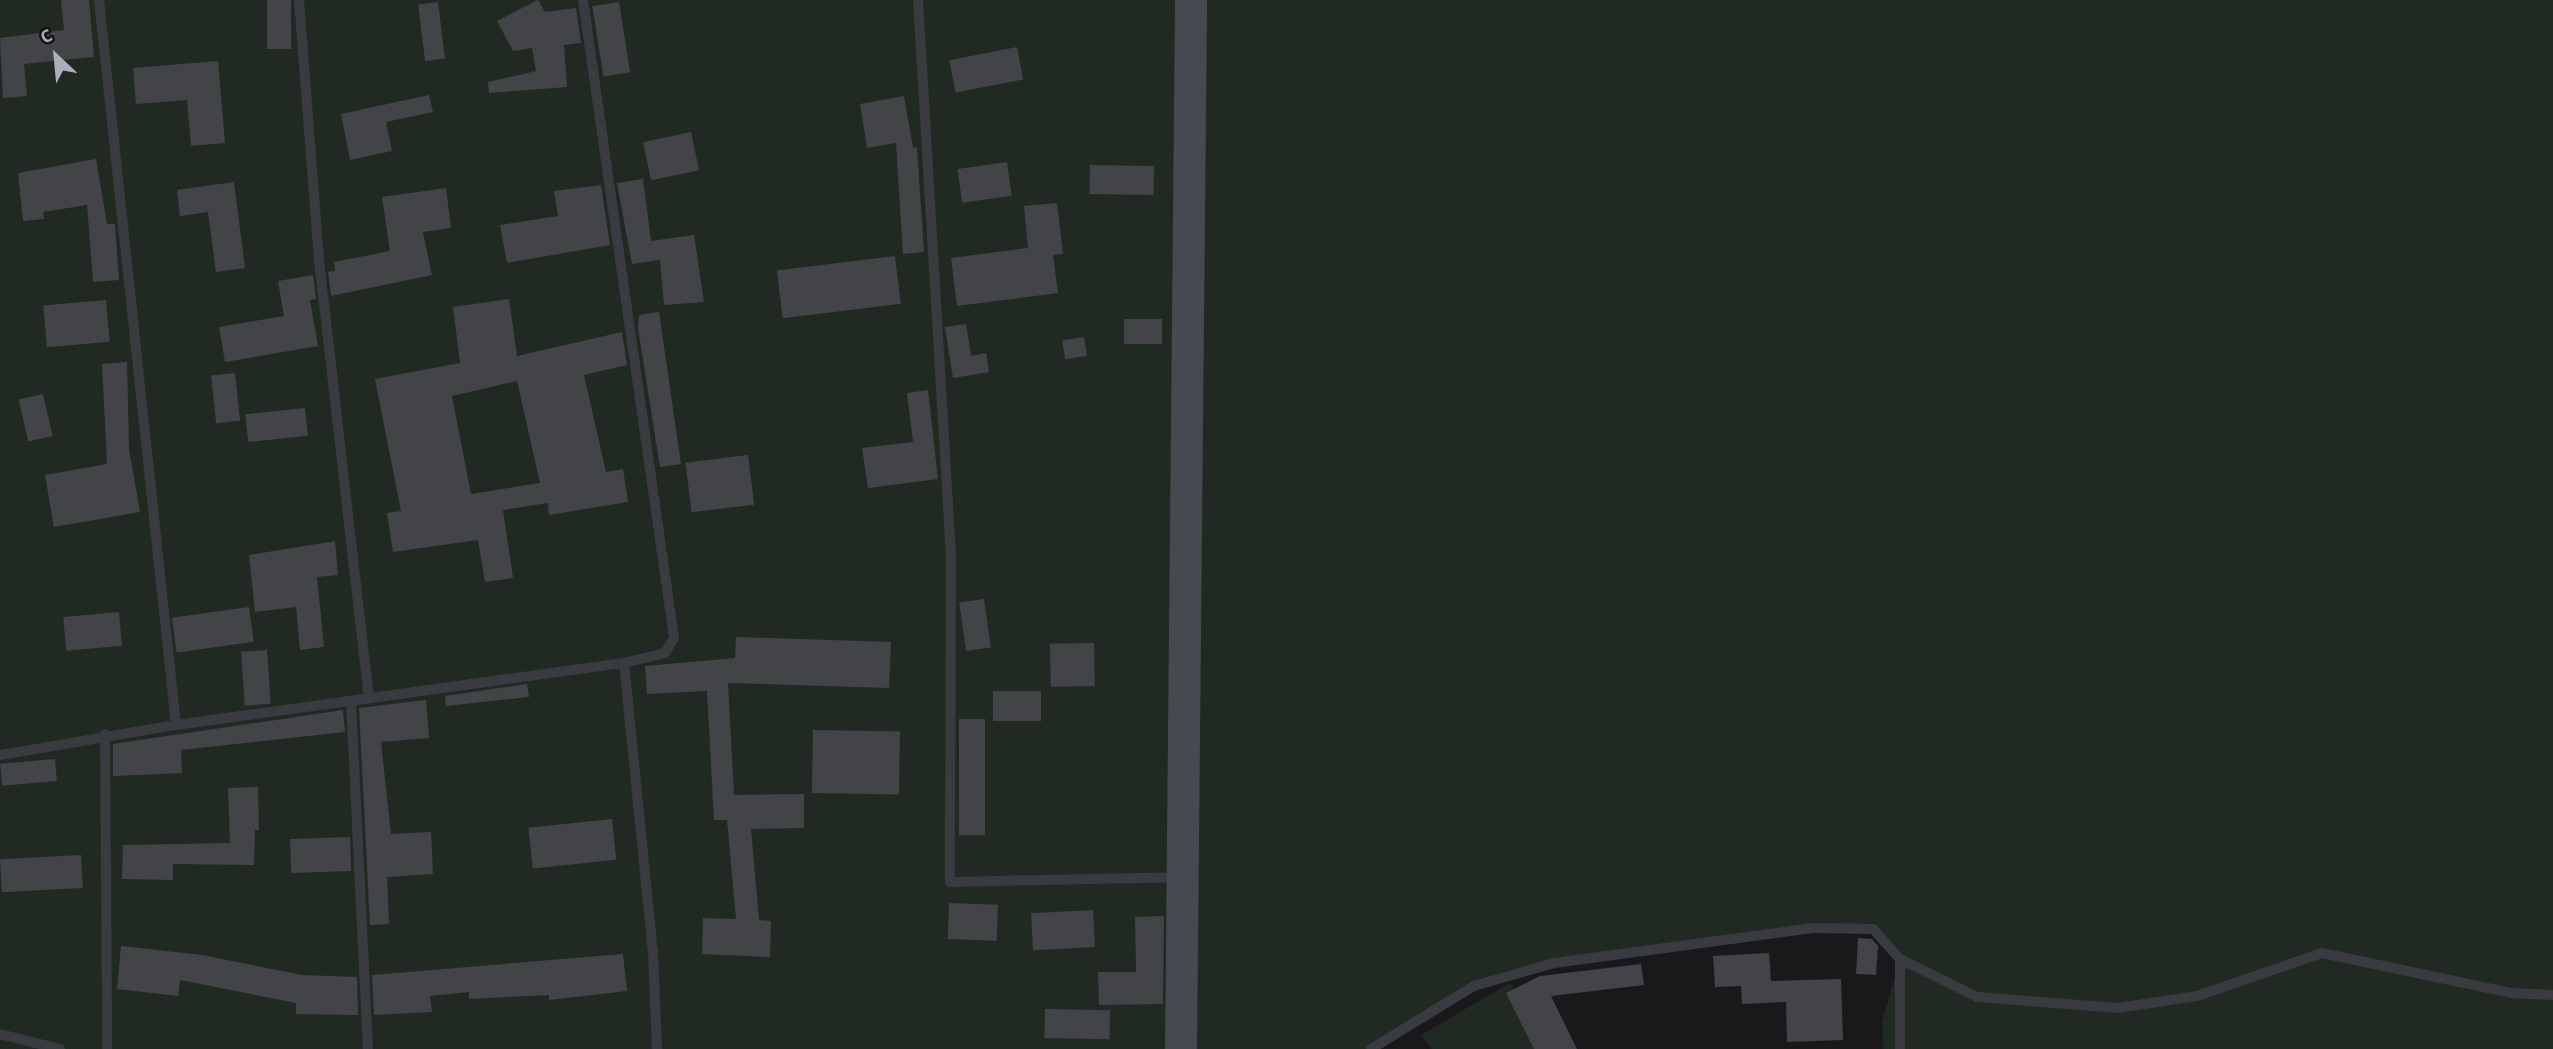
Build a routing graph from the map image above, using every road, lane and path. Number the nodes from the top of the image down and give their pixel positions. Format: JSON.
{"nodes":[{"id":1,"x":99,"y":0,"type":"edge"},
{"id":2,"x":299,"y":0,"type":"edge"},
{"id":3,"x":583,"y":0,"type":"edge"},
{"id":4,"x":918,"y":0,"type":"edge"},
{"id":5,"x":1191,"y":0,"type":"edge"},
{"id":6,"x":624,"y":663,"type":"junction"},
{"id":7,"x":369,"y":696,"type":"junction"},
{"id":8,"x":351,"y":702,"type":"junction"},
{"id":9,"x":176,"y":725,"type":"junction"},
{"id":10,"x":105,"y":734,"type":"junction"},
{"id":11,"x":0,"y":755,"type":"edge"},
{"id":12,"x":1180,"y":877,"type":"junction"},
{"id":13,"x":1900,"y":959,"type":"junction"},
{"id":14,"x":2553,"y":995,"type":"edge"},
{"id":15,"x":0,"y":1034,"type":"edge"},
{"id":16,"x":60,"y":1049,"type":"edge"},
{"id":17,"x":107,"y":1049,"type":"edge"},
{"id":18,"x":368,"y":1049,"type":"edge"},
{"id":19,"x":657,"y":1049,"type":"edge"},
{"id":20,"x":1181,"y":1049,"type":"edge"},
{"id":21,"x":1371,"y":1049,"type":"edge"},
{"id":22,"x":1900,"y":1049,"type":"edge"}],
"edges":[{"from":1,"to":9,"type":"lane"},
{"from":2,"to":7,"type":"lane"},
{"from":3,"to":6,"type":"lane"},
{"from":4,"to":12,"type":"lane"},
{"from":5,"to":12,"type":"street"},
{"from":6,"to":7,"type":"lane"},
{"from":6,"to":19,"type":"lane"},
{"from":7,"to":8,"type":"lane"},
{"from":8,"to":9,"type":"lane"},
{"from":8,"to":18,"type":"lane"},
{"from":9,"to":10,"type":"lane"},
{"from":10,"to":11,"type":"lane"},
{"from":10,"to":17,"type":"lane"},
{"from":12,"to":20,"type":"street"},
{"from":13,"to":14,"type":"lane"},
{"from":13,"to":21,"type":"lane"},
{"from":13,"to":22,"type":"lane"},
{"from":15,"to":16,"type":"lane"}]}
